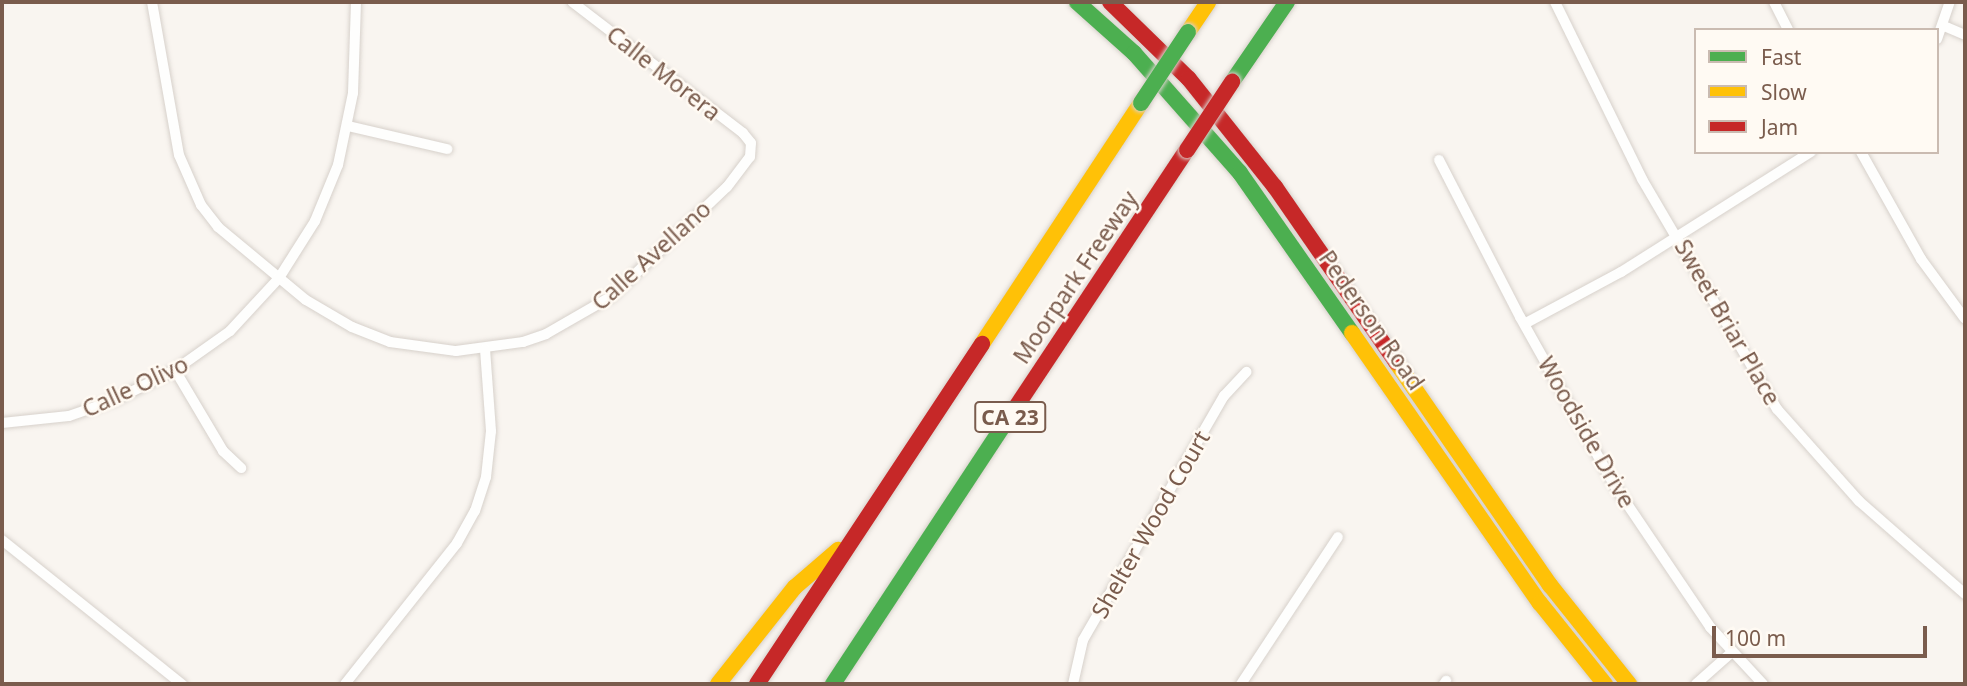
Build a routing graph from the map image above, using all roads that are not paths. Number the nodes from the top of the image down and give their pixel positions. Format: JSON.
{"nodes":[{"id":1,"x":152,"y":2,"type":"edge"},
{"id":2,"x":356,"y":2,"type":"edge"},
{"id":3,"x":572,"y":2,"type":"edge"},
{"id":4,"x":1077,"y":2,"type":"edge"},
{"id":5,"x":1110,"y":2,"type":"edge"},
{"id":6,"x":1208,"y":2,"type":"edge"},
{"id":7,"x":1287,"y":2,"type":"edge"},
{"id":8,"x":1555,"y":2,"type":"edge"},
{"id":9,"x":1774,"y":2,"type":"edge"},
{"id":10,"x":1950,"y":2,"type":"edge"},
{"id":11,"x":1944,"y":26,"type":"junction"},
{"id":12,"x":1787,"y":28,"type":"edge"},
{"id":13,"x":1939,"y":35,"type":"edge"},
{"id":14,"x":1965,"y":35,"type":"edge"},
{"id":15,"x":348,"y":126,"type":"junction"},
{"id":16,"x":752,"y":148,"type":"joint"},
{"id":17,"x":447,"y":149,"type":"dead end"},
{"id":18,"x":1808,"y":154,"type":"edge"},
{"id":19,"x":1862,"y":154,"type":"edge"},
{"id":20,"x":1439,"y":160,"type":"dead end"},
{"id":21,"x":1678,"y":236,"type":"junction"},
{"id":22,"x":278,"y":278,"type":"junction"},
{"id":23,"x":1965,"y":319,"type":"edge"},
{"id":24,"x":1525,"y":323,"type":"junction"},
{"id":25,"x":485,"y":349,"type":"junction"},
{"id":26,"x":176,"y":370,"type":"junction"},
{"id":27,"x":1246,"y":372,"type":"dead end"},
{"id":28,"x":2,"y":423,"type":"edge"},
{"id":29,"x":241,"y":468,"type":"dead end"},
{"id":30,"x":961,"y":491,"type":"junction"},
{"id":31,"x":859,"y":532,"type":"junction"},
{"id":32,"x":1338,"y":537,"type":"dead end"},
{"id":33,"x":2,"y":540,"type":"edge"},
{"id":34,"x":1965,"y":594,"type":"edge"},
{"id":35,"x":1731,"y":653,"type":"junction"},
{"id":36,"x":182,"y":684,"type":"edge"},
{"id":37,"x":345,"y":684,"type":"edge"},
{"id":38,"x":718,"y":684,"type":"edge"},
{"id":39,"x":757,"y":684,"type":"edge"},
{"id":40,"x":833,"y":684,"type":"edge"},
{"id":41,"x":848,"y":684,"type":"edge"},
{"id":42,"x":1073,"y":684,"type":"edge"},
{"id":43,"x":1241,"y":684,"type":"edge"},
{"id":44,"x":1605,"y":684,"type":"edge"},
{"id":45,"x":1629,"y":684,"type":"edge"},
{"id":46,"x":1696,"y":684,"type":"edge"},
{"id":47,"x":1763,"y":684,"type":"edge"}],
"edges":[{"from":1,"to":22,"type":"street","name":"Calle Avellano"},
{"from":2,"to":15,"type":"street","name":"Calle Olivo"},
{"from":3,"to":16,"type":"street","name":"Calle Morera"},
{"from":4,"to":44,"type":"main road","name":"Pederson Road"},
{"from":5,"to":45,"type":"main road","name":"Pederson Road"},
{"from":6,"to":31,"type":"main road","name":"Moorpark Freeway","number":"CA 23","bridge":true},
{"from":7,"to":30,"type":"main road","name":"Moorpark Freeway","number":"CA 23","bridge":true},
{"from":8,"to":21,"type":"street","name":"Sweet Briar Place"},
{"from":9,"to":12,"type":"street"},
{"from":10,"to":11,"type":"street"},
{"from":11,"to":13,"type":"street"},
{"from":11,"to":14,"type":"street"},
{"from":15,"to":17,"type":"street"},
{"from":15,"to":22,"type":"street","name":"Calle Olivo"},
{"from":16,"to":25,"type":"street","name":"Calle Avellano"},
{"from":18,"to":21,"type":"street"},
{"from":19,"to":23,"type":"street"},
{"from":20,"to":24,"type":"street","name":"Woodside Drive"},
{"from":21,"to":24,"type":"street"},
{"from":21,"to":34,"type":"street","name":"Sweet Briar Place"},
{"from":22,"to":25,"type":"street","name":"Calle Avellano"},
{"from":22,"to":26,"type":"street","name":"Calle Olivo"},
{"from":24,"to":35,"type":"street","name":"Woodside Drive"},
{"from":25,"to":37,"type":"street"},
{"from":26,"to":28,"type":"street","name":"Calle Olivo"},
{"from":26,"to":29,"type":"street"},
{"from":27,"to":42,"type":"street","name":"Shelter Wood Court"},
{"from":30,"to":40,"type":"main road","name":"Moorpark Freeway","number":"CA 23"},
{"from":30,"to":41,"type":"main road"},
{"from":31,"to":38,"type":"main road"},
{"from":31,"to":39,"type":"main road","name":"Moorpark Freeway","number":"CA 23"},
{"from":32,"to":43,"type":"street"},
{"from":33,"to":36,"type":"street"},
{"from":35,"to":46,"type":"street"},
{"from":35,"to":47,"type":"street","name":"Woodside Drive"}]}
